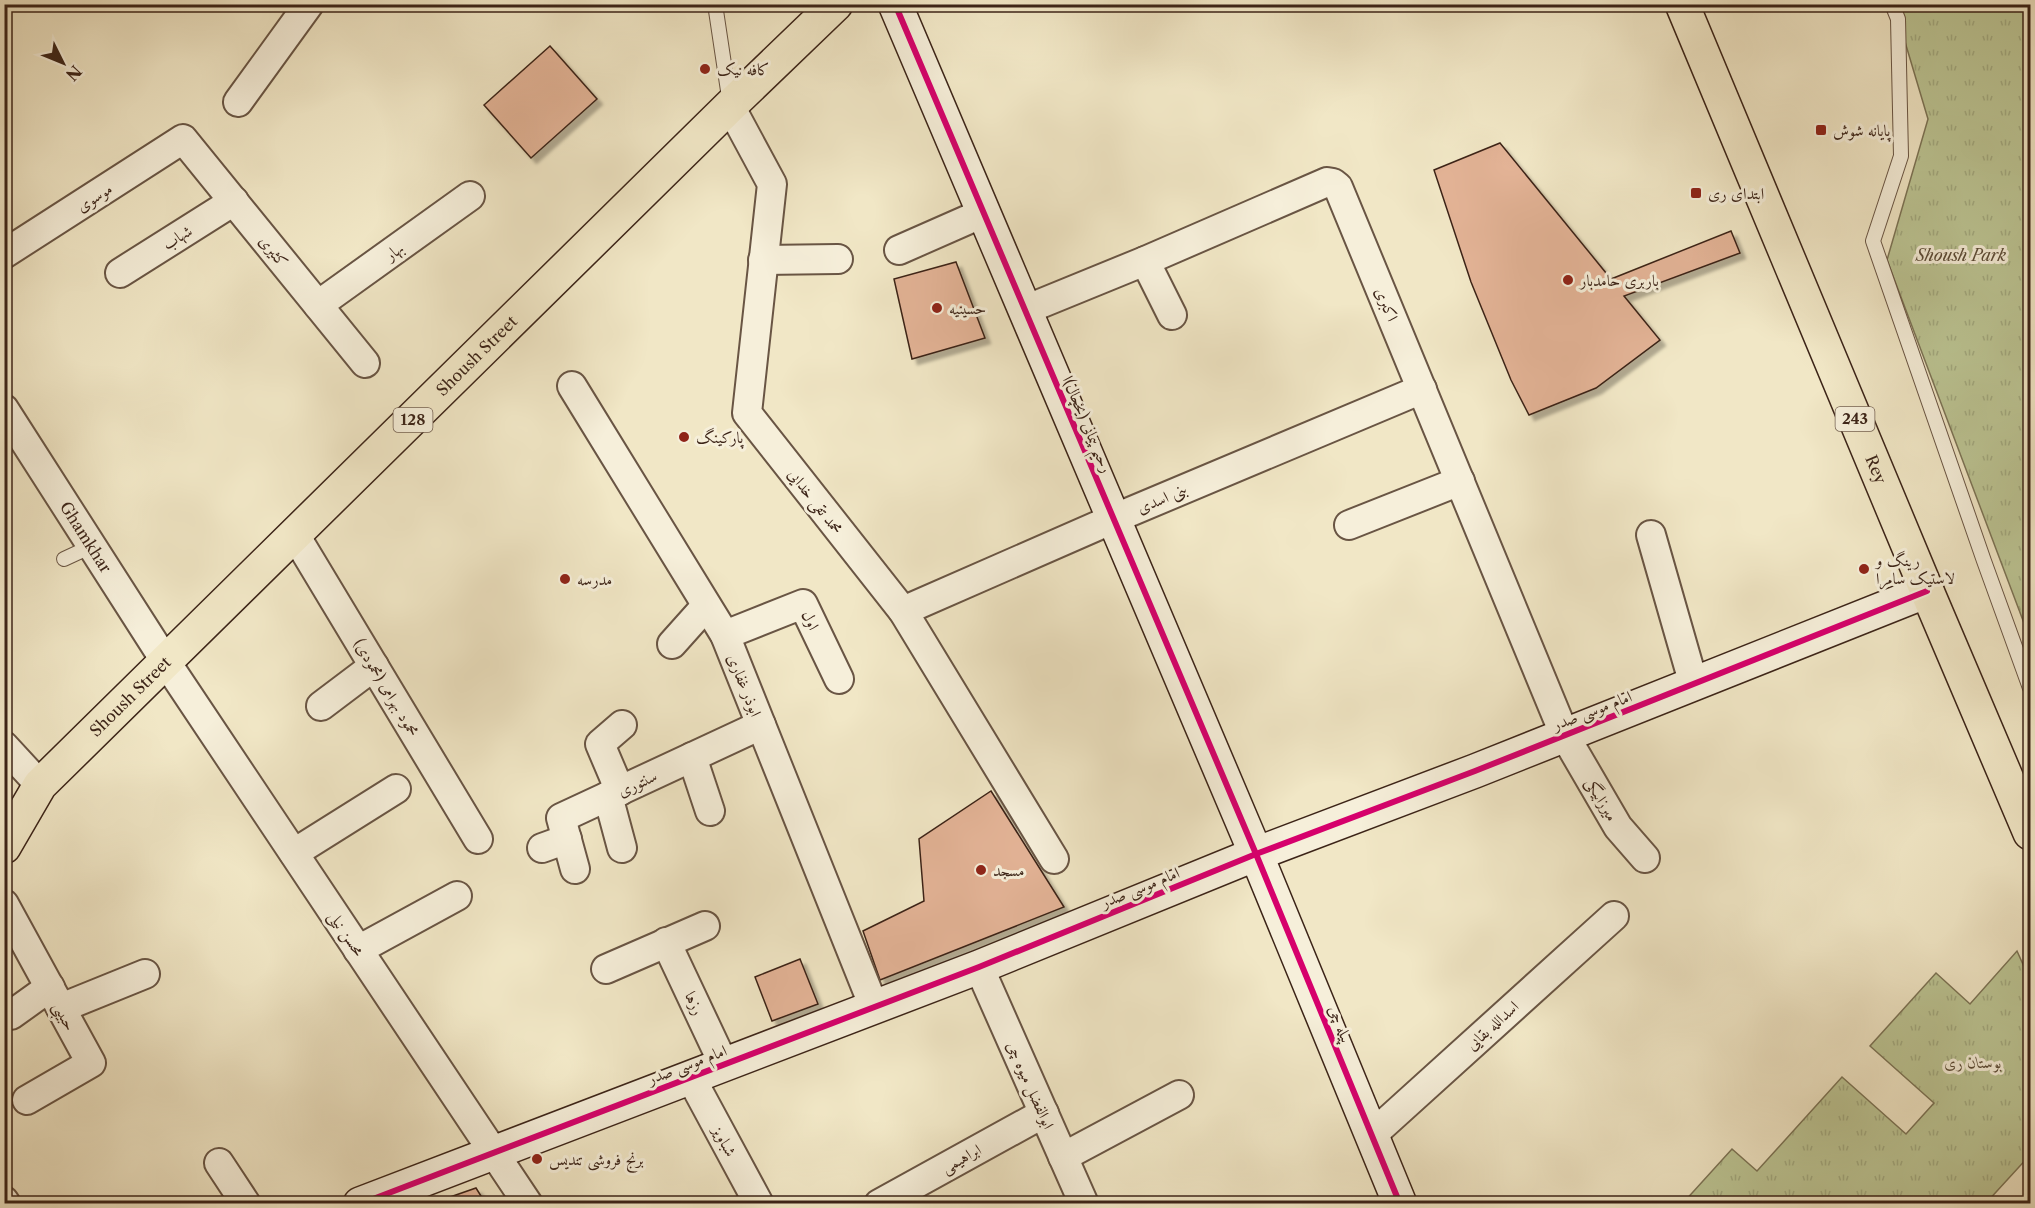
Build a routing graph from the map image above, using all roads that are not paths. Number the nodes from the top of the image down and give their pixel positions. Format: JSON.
{"nodes":[{"id":1,"x":309,"y":4,"type":"edge"},
{"id":2,"x":715,"y":4,"type":"edge"},
{"id":3,"x":836,"y":4,"type":"edge"},
{"id":4,"x":895,"y":4,"type":"edge"},
{"id":5,"x":1683,"y":4,"type":"edge"},
{"id":6,"x":1892,"y":4,"type":"edge"},
{"id":7,"x":238,"y":102,"type":"dead end"},
{"id":8,"x":730,"y":106,"type":"junction"},
{"id":9,"x":183,"y":140,"type":"joint"},
{"id":10,"x":470,"y":196,"type":"dead end"},
{"id":11,"x":234,"y":201,"type":"junction"},
{"id":12,"x":983,"y":213,"type":"junction"},
{"id":13,"x":899,"y":250,"type":"dead end"},
{"id":14,"x":4,"y":254,"type":"edge"},
{"id":15,"x":838,"y":259,"type":"dead end"},
{"id":16,"x":763,"y":260,"type":"junction"},
{"id":17,"x":1145,"y":261,"type":"junction"},
{"id":18,"x":120,"y":273,"type":"dead end"},
{"id":19,"x":318,"y":305,"type":"junction"},
{"id":20,"x":1025,"y":310,"type":"junction"},
{"id":21,"x":1172,"y":315,"type":"dead end"},
{"id":22,"x":365,"y":363,"type":"dead end"},
{"id":23,"x":572,"y":386,"type":"dead end"},
{"id":24,"x":1422,"y":389,"type":"junction"},
{"id":25,"x":4,"y":409,"type":"edge"},
{"id":26,"x":1460,"y":481,"type":"junction"},
{"id":27,"x":1113,"y":519,"type":"junction"},
{"id":28,"x":1349,"y":525,"type":"dead end"},
{"id":29,"x":296,"y":535,"type":"junction"},
{"id":30,"x":1651,"y":535,"type":"dead end"},
{"id":31,"x":92,"y":546,"type":"junction"},
{"id":32,"x":64,"y":559,"type":"dead end"},
{"id":33,"x":1927,"y":591,"type":"junction"},
{"id":34,"x":706,"y":606,"type":"junction"},
{"id":35,"x":903,"y":611,"type":"junction"},
{"id":36,"x":725,"y":635,"type":"junction"},
{"id":37,"x":672,"y":644,"type":"dead end"},
{"id":38,"x":166,"y":662,"type":"junction"},
{"id":39,"x":374,"y":666,"type":"junction"},
{"id":40,"x":839,"y":679,"type":"dead end"},
{"id":41,"x":1694,"y":685,"type":"junction"},
{"id":42,"x":2031,"y":688,"type":"edge"},
{"id":43,"x":321,"y":706,"type":"dead end"},
{"id":44,"x":622,"y":724,"type":"dead end"},
{"id":45,"x":761,"y":725,"type":"junction"},
{"id":46,"x":1565,"y":736,"type":"junction"},
{"id":47,"x":4,"y":746,"type":"edge"},
{"id":48,"x":692,"y":757,"type":"junction"},
{"id":49,"x":40,"y":785,"type":"junction"},
{"id":50,"x":396,"y":789,"type":"dead end"},
{"id":51,"x":614,"y":793,"type":"junction"},
{"id":52,"x":710,"y":811,"type":"dead end"},
{"id":53,"x":2031,"y":833,"type":"edge"},
{"id":54,"x":478,"y":840,"type":"dead end"},
{"id":55,"x":4,"y":847,"type":"edge"},
{"id":56,"x":622,"y":848,"type":"dead end"},
{"id":57,"x":294,"y":853,"type":"junction"},
{"id":58,"x":1256,"y":854,"type":"junction"},
{"id":59,"x":1645,"y":858,"type":"dead end"},
{"id":60,"x":1054,"y":859,"type":"dead end"},
{"id":61,"x":575,"y":869,"type":"dead end"},
{"id":62,"x":457,"y":896,"type":"dead end"},
{"id":63,"x":4,"y":904,"type":"edge"},
{"id":64,"x":1614,"y":916,"type":"dead end"},
{"id":65,"x":705,"y":926,"type":"dead end"},
{"id":66,"x":666,"y":942,"type":"junction"},
{"id":67,"x":358,"y":950,"type":"junction"},
{"id":68,"x":979,"y":967,"type":"junction"},
{"id":69,"x":606,"y":969,"type":"dead end"},
{"id":70,"x":145,"y":974,"type":"dead end"},
{"id":71,"x":55,"y":998,"type":"junction"},
{"id":72,"x":874,"y":1007,"type":"junction"},
{"id":73,"x":10,"y":1015,"type":"dead end"},
{"id":74,"x":724,"y":1065,"type":"junction"},
{"id":75,"x":691,"y":1078,"type":"junction"},
{"id":76,"x":1179,"y":1095,"type":"dead end"},
{"id":77,"x":27,"y":1100,"type":"dead end"},
{"id":78,"x":1044,"y":1113,"type":"junction"},
{"id":79,"x":1372,"y":1135,"type":"junction"},
{"id":80,"x":493,"y":1151,"type":"junction"},
{"id":81,"x":1063,"y":1157,"type":"junction"},
{"id":82,"x":219,"y":1163,"type":"dead end"},
{"id":83,"x":246,"y":1203,"type":"edge"},
{"id":84,"x":360,"y":1203,"type":"edge"},
{"id":85,"x":528,"y":1203,"type":"edge"},
{"id":86,"x":759,"y":1203,"type":"edge"},
{"id":87,"x":879,"y":1203,"type":"edge"},
{"id":88,"x":1084,"y":1203,"type":"edge"},
{"id":89,"x":1400,"y":1203,"type":"edge"}],
"edges":[{"from":1,"to":7,"type":"street"},
{"from":2,"to":8,"type":"lane"},
{"from":3,"to":8,"type":"main road","name":"Shoush Street","number":"128"},
{"from":4,"to":12,"type":"street","name":"رحیم پیمانی (یخچال)ا"},
{"from":5,"to":33,"type":"main road","name":"Rey","number":"243"},
{"from":6,"to":42,"type":"lane"},
{"from":8,"to":16,"type":"street","name":"محمد تقی خدایی"},
{"from":8,"to":29,"type":"main road","name":"Shoush Street","number":"128"},
{"from":9,"to":11,"type":"street","name":"کثیری"},
{"from":9,"to":14,"type":"street","name":"موسوی"},
{"from":10,"to":19,"type":"street","name":"بهار"},
{"from":11,"to":18,"type":"street","name":"شهاب"},
{"from":11,"to":19,"type":"street","name":"کثیری"},
{"from":12,"to":13,"type":"street"},
{"from":12,"to":20,"type":"street","name":"رحیم پیمانی (یخچال)ا"},
{"from":15,"to":16,"type":"street"},
{"from":16,"to":35,"type":"street","name":"محمد تقی خدایی"},
{"from":17,"to":20,"type":"street","name":"اکبری"},
{"from":17,"to":21,"type":"street"},
{"from":17,"to":24,"type":"street","name":"اکبری"},
{"from":19,"to":22,"type":"street","name":"کثیری"},
{"from":20,"to":27,"type":"street","name":"رحیم پیمانی (یخچال)ا"},
{"from":23,"to":34,"type":"street","name":"ابوذر غفاری"},
{"from":24,"to":26,"type":"street","name":"اکبری"},
{"from":24,"to":27,"type":"street","name":"بنی اسدی"},
{"from":25,"to":31,"type":"street","name":"Ghamkhar"},
{"from":26,"to":28,"type":"street"},
{"from":26,"to":46,"type":"street","name":"اکبری"},
{"from":27,"to":35,"type":"street","name":"بنی اسدی"},
{"from":27,"to":58,"type":"street","name":"رحیم پیمانی (یخچال)ا"},
{"from":29,"to":38,"type":"main road","name":"Shoush Street","number":"128"},
{"from":29,"to":39,"type":"street","name":"محمود بهرامی (محمودی)"},
{"from":30,"to":41,"type":"street"},
{"from":31,"to":32,"type":"lane"},
{"from":31,"to":38,"type":"street","name":"Ghamkhar"},
{"from":33,"to":41,"type":"street","name":"امام موسی صدر"},
{"from":33,"to":53,"type":"main road","name":"Rey","number":"243"},
{"from":34,"to":36,"type":"street","name":"ابوذر غفاری"},
{"from":34,"to":37,"type":"street"},
{"from":35,"to":60,"type":"street","name":"محمد تقی خدایی"},
{"from":36,"to":40,"type":"street","name":"اول"},
{"from":36,"to":45,"type":"street","name":"ابوذر غفاری"},
{"from":38,"to":49,"type":"main road","name":"Shoush Street","number":"128"},
{"from":38,"to":57,"type":"street","name":"محسن نیلی"},
{"from":39,"to":43,"type":"street"},
{"from":39,"to":54,"type":"street","name":"محمود بهرامی (محمودی)"},
{"from":41,"to":46,"type":"street","name":"امام موسی صدر"},
{"from":44,"to":51,"type":"street"},
{"from":45,"to":48,"type":"street","name":"سنتوری"},
{"from":45,"to":72,"type":"street","name":"ابوذر غفاری"},
{"from":46,"to":58,"type":"street","name":"امام موسی صدر"},
{"from":46,"to":59,"type":"street","name":"میرزابیگی"},
{"from":47,"to":49,"type":"street"},
{"from":48,"to":51,"type":"street","name":"سنتوری"},
{"from":48,"to":52,"type":"street"},
{"from":49,"to":55,"type":"main road","name":"Shoush Street","number":"128"},
{"from":50,"to":57,"type":"street"},
{"from":51,"to":56,"type":"street"},
{"from":51,"to":61,"type":"street","name":"سنتوری"},
{"from":57,"to":67,"type":"street","name":"محسن نیلی"},
{"from":58,"to":68,"type":"street","name":"امام موسی صدر"},
{"from":58,"to":79,"type":"street","name":"پیله چی"},
{"from":62,"to":67,"type":"street"},
{"from":63,"to":71,"type":"street","name":"حبیبی"},
{"from":64,"to":79,"type":"street","name":"اسدالله بقایی"},
{"from":65,"to":66,"type":"street"},
{"from":66,"to":69,"type":"street"},
{"from":66,"to":74,"type":"street","name":"رزها"},
{"from":67,"to":80,"type":"street","name":"محسن نیلی"},
{"from":68,"to":72,"type":"street","name":"امام موسی صدر"},
{"from":68,"to":78,"type":"street","name":"ابوالفضل میوه چی"},
{"from":70,"to":71,"type":"street"},
{"from":71,"to":73,"type":"street"},
{"from":71,"to":77,"type":"street","name":"حبیبی"},
{"from":72,"to":74,"type":"street","name":"امام موسی صدر"},
{"from":74,"to":75,"type":"street","name":"امام موسی صدر"},
{"from":75,"to":80,"type":"street","name":"امام موسی صدر"},
{"from":75,"to":86,"type":"street","name":"شباویز"},
{"from":76,"to":81,"type":"street"},
{"from":78,"to":81,"type":"street","name":"ابوالفضل میوه چی"},
{"from":78,"to":87,"type":"street","name":"ابراهیمی"},
{"from":79,"to":89,"type":"street","name":"پیله چی"},
{"from":80,"to":84,"type":"street","name":"امام موسی صدر"},
{"from":80,"to":85,"type":"street","name":"محسن نیلی"},
{"from":81,"to":88,"type":"street","name":"ابوالفضل میوه چی"},
{"from":82,"to":83,"type":"street"}]}
